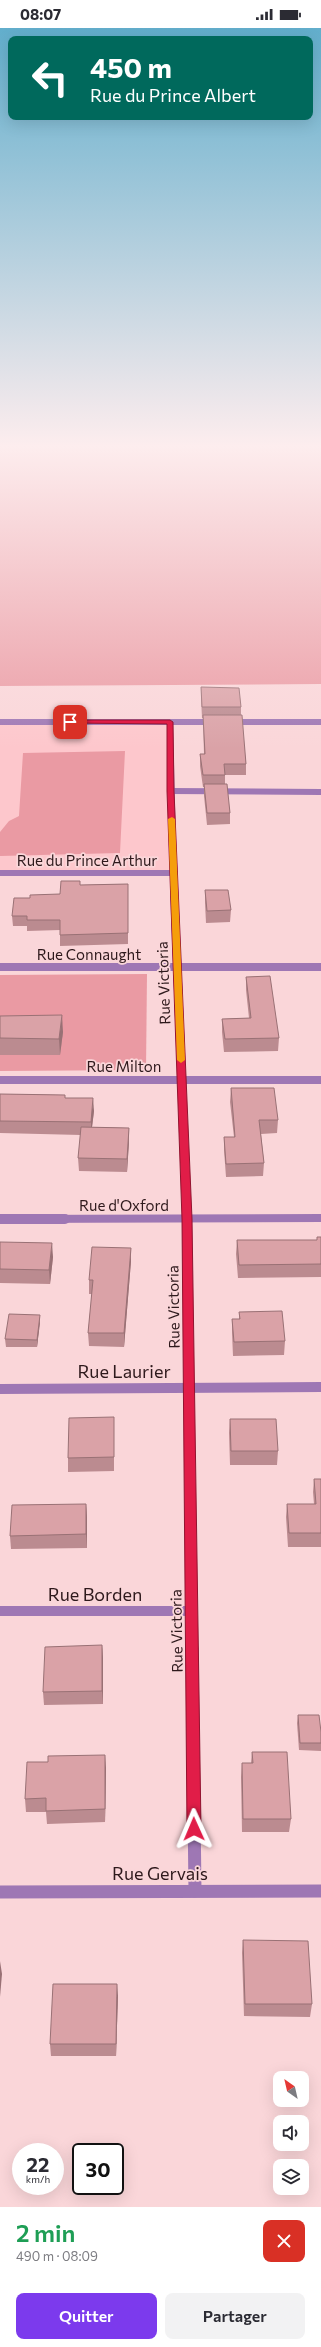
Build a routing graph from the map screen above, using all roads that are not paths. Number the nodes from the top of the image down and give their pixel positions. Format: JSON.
{"nodes":[{"id":1,"x":0,"y":722,"type":"edge"},
{"id":2,"x":170,"y":722,"type":"junction"},
{"id":3,"x":218,"y":722,"type":"edge"},
{"id":4,"x":226,"y":722,"type":"edge"},
{"id":5,"x":321,"y":722,"type":"edge"},
{"id":6,"x":170,"y":791,"type":"junction"},
{"id":7,"x":321,"y":792,"type":"edge"},
{"id":8,"x":0,"y":873,"type":"edge"},
{"id":9,"x":175,"y":873,"type":"junction"},
{"id":10,"x":0,"y":967,"type":"edge"},
{"id":11,"x":178,"y":967,"type":"junction"},
{"id":12,"x":321,"y":967,"type":"edge"},
{"id":13,"x":0,"y":1080,"type":"edge"},
{"id":14,"x":182,"y":1080,"type":"junction"},
{"id":15,"x":321,"y":1080,"type":"edge"},
{"id":16,"x":321,"y":1218,"type":"edge"},
{"id":17,"x":0,"y":1219,"type":"edge"},
{"id":18,"x":187,"y":1219,"type":"junction"},
{"id":19,"x":190,"y":1387,"type":"junction"},
{"id":20,"x":321,"y":1387,"type":"edge"},
{"id":21,"x":0,"y":1389,"type":"edge"},
{"id":22,"x":0,"y":1611,"type":"edge"},
{"id":23,"x":190,"y":1611,"type":"junction"},
{"id":24,"x":195,"y":1891,"type":"junction"},
{"id":25,"x":321,"y":1891,"type":"edge"},
{"id":26,"x":0,"y":1892,"type":"edge"}],
"edges":[{"from":1,"to":2,"type":"street"},
{"from":2,"to":3,"type":"street"},
{"from":2,"to":6,"type":"street","name":"Rue Victoria"},
{"from":4,"to":5,"type":"street"},
{"from":6,"to":7,"type":"street"},
{"from":6,"to":9,"type":"street","name":"Rue Victoria"},
{"from":8,"to":9,"type":"street","name":"Rue du Prince Arthur"},
{"from":9,"to":11,"type":"street","name":"Rue Victoria"},
{"from":10,"to":11,"type":"street","name":"Rue Connaught"},
{"from":11,"to":12,"type":"street","name":"Rue Connaught"},
{"from":11,"to":14,"type":"street","name":"Rue Victoria"},
{"from":13,"to":14,"type":"street","name":"Rue Milton"},
{"from":14,"to":15,"type":"street","name":"Rue Milton"},
{"from":14,"to":18,"type":"street","name":"Rue Victoria"},
{"from":16,"to":18,"type":"street","name":"Rue d'Oxford"},
{"from":17,"to":18,"type":"street","name":"Rue d'Oxford"},
{"from":18,"to":19,"type":"street","name":"Rue Victoria"},
{"from":19,"to":20,"type":"street","name":"Rue Laurier"},
{"from":19,"to":21,"type":"street","name":"Rue Laurier"},
{"from":19,"to":23,"type":"street","name":"Rue Victoria"},
{"from":22,"to":23,"type":"street","name":"Rue Borden"},
{"from":23,"to":24,"type":"street","name":"Rue Victoria"},
{"from":24,"to":25,"type":"street","name":"Rue Gervais"},
{"from":24,"to":26,"type":"street","name":"Rue Gervais"}]}
